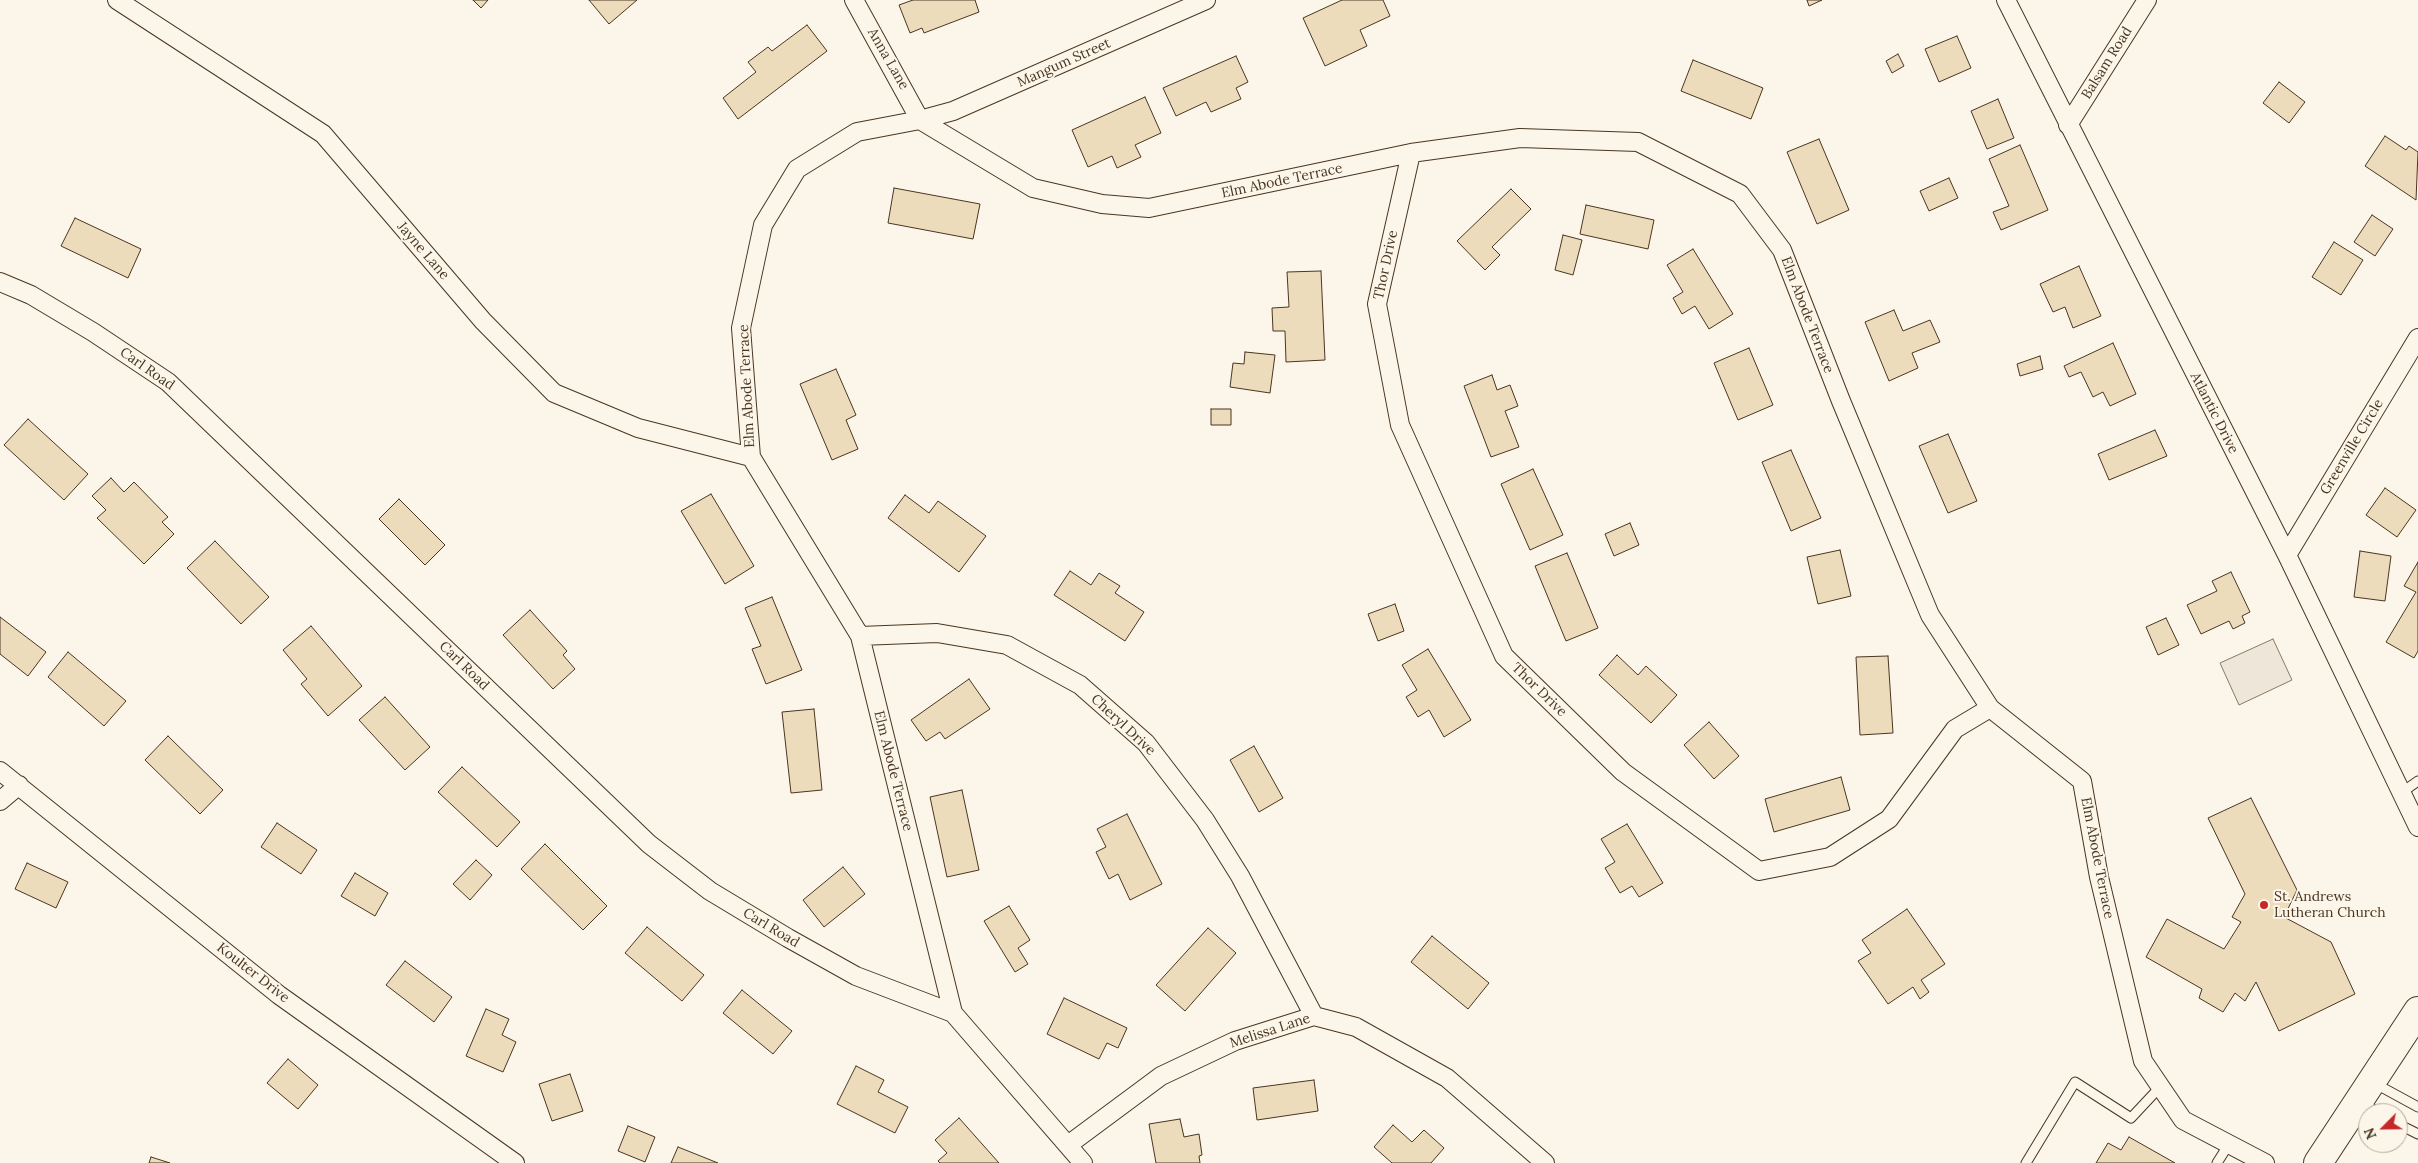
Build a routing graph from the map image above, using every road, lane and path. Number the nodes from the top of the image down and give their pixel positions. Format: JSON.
{"nodes":[{"id":1,"x":117,"y":0,"type":"edge"},
{"id":2,"x":854,"y":0,"type":"edge"},
{"id":3,"x":1206,"y":0,"type":"edge"},
{"id":4,"x":2006,"y":0,"type":"edge"},
{"id":5,"x":2147,"y":0,"type":"edge"},
{"id":6,"x":920,"y":120,"type":"junction"},
{"id":7,"x":2068,"y":126,"type":"junction"},
{"id":8,"x":1411,"y":153,"type":"junction"},
{"id":9,"x":0,"y":282,"type":"edge"},
{"id":10,"x":2418,"y":338,"type":"edge"},
{"id":11,"x":750,"y":456,"type":"junction"},
{"id":12,"x":2287,"y":556,"type":"junction"},
{"id":13,"x":860,"y":636,"type":"junction"},
{"id":14,"x":1990,"y":708,"type":"junction"},
{"id":15,"x":0,"y":771,"type":"edge"},
{"id":16,"x":2418,"y":781,"type":"edge"},
{"id":17,"x":19,"y":785,"type":"junction"},
{"id":18,"x":2401,"y":793,"type":"junction"},
{"id":19,"x":0,"y":801,"type":"edge"},
{"id":20,"x":2418,"y":828,"type":"edge"},
{"id":21,"x":2418,"y":1011,"type":"edge"},
{"id":22,"x":953,"y":1013,"type":"junction"},
{"id":23,"x":1314,"y":1016,"type":"junction"},
{"id":24,"x":2160,"y":1087,"type":"junction"},
{"id":25,"x":2370,"y":1099,"type":"edge"},
{"id":26,"x":2418,"y":1107,"type":"edge"},
{"id":27,"x":2229,"y":1144,"type":"junction"},
{"id":28,"x":1068,"y":1145,"type":"junction"},
{"id":29,"x":515,"y":1163,"type":"edge"},
{"id":30,"x":1083,"y":1163,"type":"edge"},
{"id":31,"x":1545,"y":1163,"type":"edge"},
{"id":32,"x":2026,"y":1163,"type":"edge"},
{"id":33,"x":2217,"y":1163,"type":"edge"},
{"id":34,"x":2265,"y":1163,"type":"edge"},
{"id":35,"x":2318,"y":1163,"type":"edge"}],
"edges":[{"from":1,"to":11,"type":"street","name":"Jayne Lane"},
{"from":2,"to":6,"type":"street","name":"Anna Lane"},
{"from":3,"to":6,"type":"street","name":"Mangum Street"},
{"from":4,"to":7,"type":"street","name":"Atlantic Drive"},
{"from":5,"to":7,"type":"street","name":"Balsam Road"},
{"from":6,"to":8,"type":"street","name":"Elm Abode Terrace"},
{"from":6,"to":11,"type":"street","name":"Elm Abode Terrace"},
{"from":7,"to":12,"type":"street","name":"Atlantic Drive"},
{"from":8,"to":14,"type":"street","name":"Elm Abode Terrace"},
{"from":8,"to":14,"type":"street","name":"Thor Drive"},
{"from":9,"to":22,"type":"street","name":"Carl Road"},
{"from":10,"to":12,"type":"street","name":"Greenville Circle"},
{"from":11,"to":13,"type":"street","name":"Elm Abode Terrace"},
{"from":12,"to":18,"type":"street","name":"Atlantic Drive"},
{"from":13,"to":22,"type":"street","name":"Elm Abode Terrace"},
{"from":13,"to":23,"type":"street","name":"Cheryl Drive"},
{"from":14,"to":24,"type":"street","name":"Elm Abode Terrace"},
{"from":15,"to":17,"type":"street","name":"Koulter Drive"},
{"from":16,"to":18,"type":"lane"},
{"from":17,"to":19,"type":"street"},
{"from":17,"to":29,"type":"street","name":"Koulter Drive"},
{"from":18,"to":20,"type":"street","name":"Atlantic Drive"},
{"from":21,"to":25,"type":"main road"},
{"from":22,"to":28,"type":"street","name":"Elm Abode Terrace"},
{"from":23,"to":28,"type":"street","name":"Melissa Lane"},
{"from":23,"to":31,"type":"street","name":"Melissa Lane"},
{"from":24,"to":27,"type":"street","name":"Elm Abode Terrace"},
{"from":24,"to":32,"type":"lane"},
{"from":25,"to":26,"type":"lane"},
{"from":25,"to":35,"type":"main road"},
{"from":27,"to":33,"type":"lane"},
{"from":27,"to":34,"type":"street","name":"Elm Abode Terrace"},
{"from":28,"to":30,"type":"street","name":"Elm Abode Terrace"}]}
